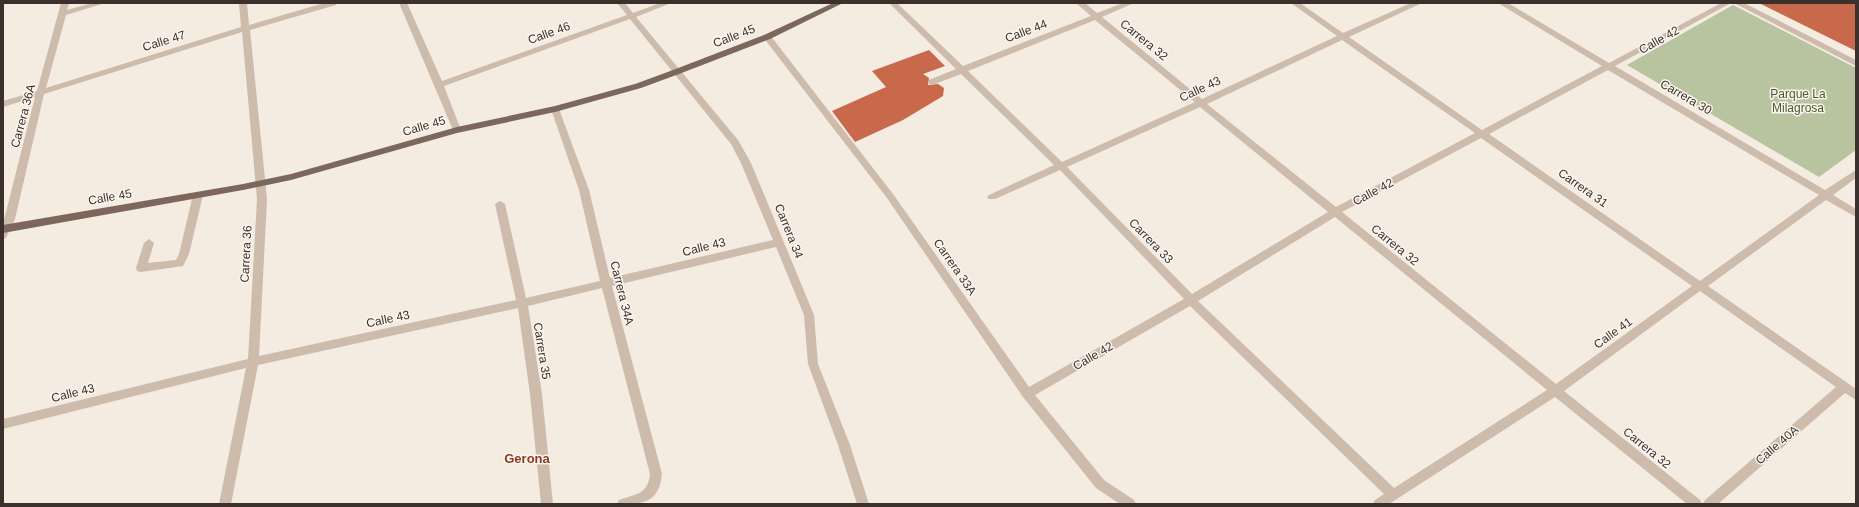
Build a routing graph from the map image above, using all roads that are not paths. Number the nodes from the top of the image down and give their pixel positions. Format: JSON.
{"nodes":[{"id":1,"x":65,"y":3,"type":"edge"},
{"id":2,"x":101,"y":3,"type":"edge"},
{"id":3,"x":243,"y":3,"type":"edge"},
{"id":4,"x":333,"y":3,"type":"edge"},
{"id":5,"x":404,"y":3,"type":"edge"},
{"id":6,"x":621,"y":3,"type":"edge"},
{"id":7,"x":667,"y":3,"type":"edge"},
{"id":8,"x":839,"y":3,"type":"edge"},
{"id":9,"x":893,"y":3,"type":"edge"},
{"id":10,"x":1080,"y":3,"type":"edge"},
{"id":11,"x":1130,"y":3,"type":"edge"},
{"id":12,"x":1295,"y":3,"type":"edge"},
{"id":13,"x":1418,"y":3,"type":"edge"},
{"id":14,"x":1502,"y":3,"type":"edge"},
{"id":15,"x":1727,"y":3,"type":"edge"},
{"id":16,"x":1738,"y":3,"type":"edge"},
{"id":17,"x":62,"y":14,"type":"junction"},
{"id":18,"x":631,"y":16,"type":"junction"},
{"id":19,"x":1096,"y":17,"type":"junction"},
{"id":20,"x":247,"y":28,"type":"junction"},
{"id":21,"x":1343,"y":36,"type":"junction"},
{"id":22,"x":766,"y":37,"type":"junction"},
{"id":23,"x":1856,"y":64,"type":"edge"},
{"id":24,"x":1610,"y":66,"type":"junction"},
{"id":25,"x":962,"y":69,"type":"junction"},
{"id":26,"x":676,"y":72,"type":"junction"},
{"id":27,"x":932,"y":82,"type":"dead end"},
{"id":28,"x":440,"y":85,"type":"junction"},
{"id":29,"x":42,"y":92,"type":"junction"},
{"id":30,"x":1201,"y":102,"type":"junction"},
{"id":31,"x":3,"y":104,"type":"edge"},
{"id":32,"x":555,"y":109,"type":"junction"},
{"id":33,"x":457,"y":130,"type":"junction"},
{"id":34,"x":1482,"y":134,"type":"junction"},
{"id":35,"x":1060,"y":166,"type":"junction"},
{"id":36,"x":1856,"y":173,"type":"edge"},
{"id":37,"x":262,"y":183,"type":"junction"},
{"id":38,"x":198,"y":195,"type":"junction"},
{"id":39,"x":1825,"y":195,"type":"junction"},
{"id":40,"x":992,"y":197,"type":"dead end"},
{"id":41,"x":500,"y":204,"type":"dead end"},
{"id":42,"x":1335,"y":212,"type":"junction"},
{"id":43,"x":1856,"y":213,"type":"edge"},
{"id":44,"x":4,"y":231,"type":"edge"},
{"id":45,"x":780,"y":242,"type":"junction"},
{"id":46,"x":149,"y":243,"type":"dead end"},
{"id":47,"x":606,"y":284,"type":"junction"},
{"id":48,"x":1701,"y":286,"type":"junction"},
{"id":49,"x":1190,"y":300,"type":"junction"},
{"id":50,"x":522,"y":303,"type":"junction"},
{"id":51,"x":253,"y":362,"type":"junction"},
{"id":52,"x":1844,"y":387,"type":"junction"},
{"id":53,"x":1555,"y":391,"type":"junction"},
{"id":54,"x":1027,"y":394,"type":"junction"},
{"id":55,"x":1856,"y":394,"type":"edge"},
{"id":56,"x":3,"y":424,"type":"edge"},
{"id":57,"x":1393,"y":495,"type":"junction"},
{"id":58,"x":225,"y":504,"type":"edge"},
{"id":59,"x":547,"y":504,"type":"edge"},
{"id":60,"x":623,"y":504,"type":"edge"},
{"id":61,"x":863,"y":504,"type":"edge"},
{"id":62,"x":1130,"y":504,"type":"edge"},
{"id":63,"x":1379,"y":504,"type":"edge"},
{"id":64,"x":1696,"y":504,"type":"edge"},
{"id":65,"x":1709,"y":504,"type":"edge"}],
"edges":[{"from":1,"to":17,"type":"street","name":"Carrera 36A"},
{"from":2,"to":17,"type":"street"},
{"from":3,"to":20,"type":"street","name":"Carrera 36"},
{"from":4,"to":20,"type":"street","name":"Calle 47"},
{"from":5,"to":28,"type":"street"},
{"from":6,"to":18,"type":"street","name":"Carrera 34"},
{"from":7,"to":18,"type":"street","name":"Calle 46"},
{"from":8,"to":22,"type":"main road","name":"Calle 45"},
{"from":9,"to":25,"type":"street","name":"Carrera 33"},
{"from":10,"to":19,"type":"street","name":"Carrera 32"},
{"from":11,"to":19,"type":"street","name":"Calle 44"},
{"from":12,"to":21,"type":"street","name":"Carrera 31"},
{"from":13,"to":21,"type":"street","name":"Calle 43"},
{"from":14,"to":24,"type":"street","name":"Carrera 30"},
{"from":15,"to":24,"type":"street","name":"Calle 42"},
{"from":16,"to":23,"type":"street"},
{"from":17,"to":29,"type":"street","name":"Carrera 36A"},
{"from":18,"to":26,"type":"street","name":"Carrera 34"},
{"from":18,"to":28,"type":"street","name":"Calle 46"},
{"from":19,"to":25,"type":"street","name":"Calle 44"},
{"from":19,"to":30,"type":"street","name":"Carrera 32"},
{"from":20,"to":29,"type":"street","name":"Calle 47"},
{"from":20,"to":37,"type":"street","name":"Carrera 36"},
{"from":21,"to":30,"type":"street","name":"Calle 43"},
{"from":21,"to":34,"type":"street","name":"Carrera 31"},
{"from":22,"to":26,"type":"main road","name":"Calle 45"},
{"from":22,"to":54,"type":"street","name":"Carrera 33A"},
{"from":24,"to":34,"type":"street","name":"Calle 42"},
{"from":24,"to":39,"type":"street","name":"Carrera 30"},
{"from":25,"to":27,"type":"street","name":"Calle 44"},
{"from":25,"to":35,"type":"street","name":"Carrera 33"},
{"from":26,"to":32,"type":"main road","name":"Calle 45"},
{"from":26,"to":45,"type":"street","name":"Carrera 34"},
{"from":28,"to":33,"type":"street"},
{"from":29,"to":31,"type":"street","name":"Calle 47"},
{"from":29,"to":44,"type":"street","name":"Carrera 36A"},
{"from":30,"to":35,"type":"street","name":"Calle 43"},
{"from":30,"to":42,"type":"street","name":"Carrera 32"},
{"from":32,"to":33,"type":"main road","name":"Calle 45"},
{"from":32,"to":47,"type":"street","name":"Carrera 34A"},
{"from":33,"to":37,"type":"main road","name":"Calle 45"},
{"from":34,"to":42,"type":"street","name":"Calle 42"},
{"from":34,"to":48,"type":"street","name":"Carrera 31"},
{"from":35,"to":40,"type":"street","name":"Calle 43"},
{"from":35,"to":49,"type":"street","name":"Carrera 33"},
{"from":36,"to":39,"type":"street","name":"Calle 41"},
{"from":37,"to":38,"type":"main road","name":"Calle 45"},
{"from":37,"to":51,"type":"street","name":"Carrera 36"},
{"from":38,"to":44,"type":"main road","name":"Calle 45"},
{"from":38,"to":46,"type":"street"},
{"from":39,"to":43,"type":"street","name":"Carrera 30"},
{"from":39,"to":48,"type":"street","name":"Calle 41"},
{"from":41,"to":50,"type":"street","name":"Carrera 35"},
{"from":42,"to":49,"type":"street","name":"Calle 42"},
{"from":42,"to":53,"type":"street","name":"Carrera 32"},
{"from":45,"to":47,"type":"street","name":"Calle 43"},
{"from":45,"to":61,"type":"street","name":"Carrera 34"},
{"from":47,"to":50,"type":"street","name":"Calle 43"},
{"from":47,"to":60,"type":"street","name":"Carrera 34A"},
{"from":48,"to":52,"type":"street","name":"Carrera 31"},
{"from":48,"to":53,"type":"street","name":"Calle 41"},
{"from":49,"to":54,"type":"street","name":"Calle 42"},
{"from":49,"to":57,"type":"street","name":"Carrera 33"},
{"from":50,"to":51,"type":"street","name":"Calle 43"},
{"from":50,"to":59,"type":"street","name":"Carrera 35"},
{"from":51,"to":56,"type":"street","name":"Calle 43"},
{"from":51,"to":58,"type":"street","name":"Carrera 36"},
{"from":52,"to":55,"type":"street","name":"Carrera 31"},
{"from":52,"to":65,"type":"street","name":"Calle 40A"},
{"from":53,"to":57,"type":"street","name":"Calle 41"},
{"from":53,"to":64,"type":"street","name":"Carrera 32"},
{"from":54,"to":62,"type":"street","name":"Carrera 33A"},
{"from":57,"to":63,"type":"street","name":"Calle 41"}]}
